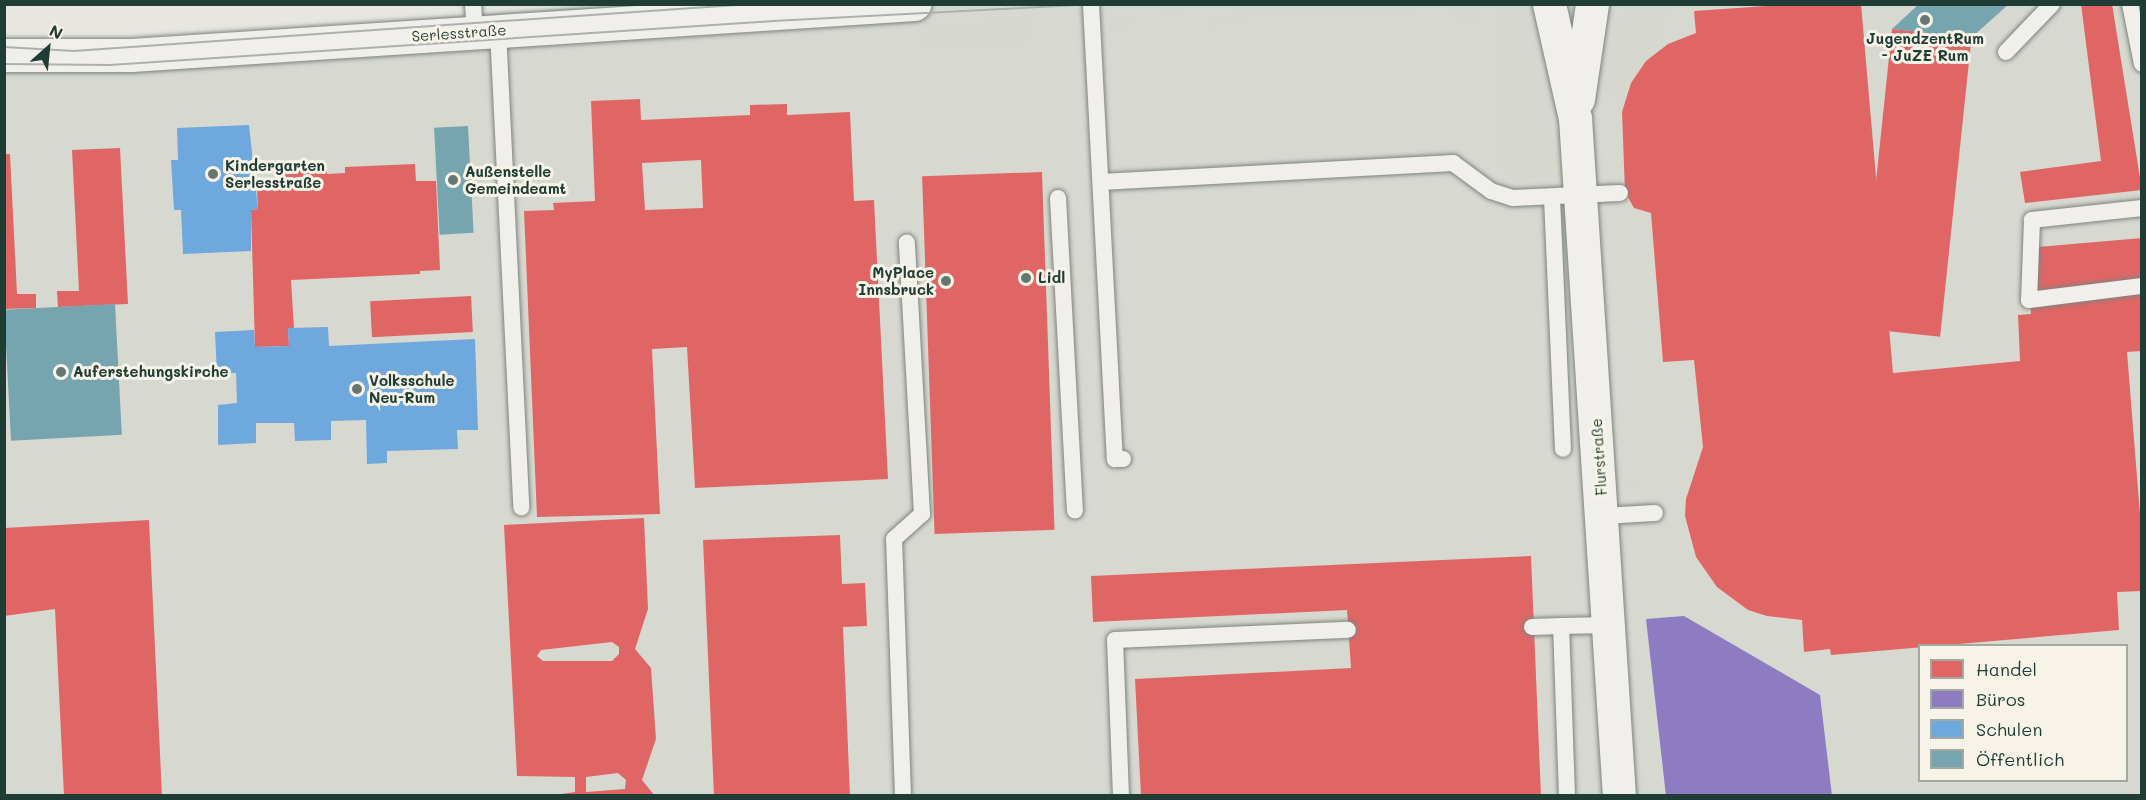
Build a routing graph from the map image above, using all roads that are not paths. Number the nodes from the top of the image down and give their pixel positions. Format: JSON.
{"nodes":[{"id":1,"x":914,"y":4,"type":"edge"},
{"id":2,"x":1091,"y":4,"type":"edge"},
{"id":3,"x":1549,"y":4,"type":"edge"},
{"id":4,"x":1592,"y":4,"type":"edge"},
{"id":5,"x":2052,"y":4,"type":"edge"},
{"id":6,"x":2130,"y":4,"type":"edge"},
{"id":7,"x":482,"y":22,"type":"edge"},
{"id":8,"x":2006,"y":52,"type":"dead end"},
{"id":9,"x":4,"y":55,"type":"edge"},
{"id":10,"x":2142,"y":64,"type":"edge"},
{"id":11,"x":1575,"y":118,"type":"junction"},
{"id":12,"x":1101,"y":182,"type":"junction"},
{"id":13,"x":1620,"y":193,"type":"dead end"},
{"id":14,"x":1566,"y":197,"type":"junction"},
{"id":15,"x":1058,"y":198,"type":"dead end"},
{"id":16,"x":2142,"y":208,"type":"edge"},
{"id":17,"x":907,"y":242,"type":"dead end"},
{"id":18,"x":2142,"y":286,"type":"edge"},
{"id":19,"x":1563,"y":449,"type":"dead end"},
{"id":20,"x":1123,"y":459,"type":"dead end"},
{"id":21,"x":521,"y":507,"type":"dead end"},
{"id":22,"x":1075,"y":511,"type":"dead end"},
{"id":23,"x":1655,"y":513,"type":"dead end"},
{"id":24,"x":1603,"y":516,"type":"junction"},
{"id":25,"x":1609,"y":625,"type":"junction"},
{"id":26,"x":1561,"y":626,"type":"junction"},
{"id":27,"x":1532,"y":627,"type":"dead end"},
{"id":28,"x":1348,"y":630,"type":"dead end"},
{"id":29,"x":903,"y":795,"type":"edge"},
{"id":30,"x":1121,"y":795,"type":"edge"},
{"id":31,"x":1567,"y":795,"type":"edge"},
{"id":32,"x":1619,"y":795,"type":"edge"}],
"edges":[{"from":1,"to":7,"type":"street","name":"Serlesstraße"},
{"from":2,"to":12,"type":"lane"},
{"from":3,"to":11,"type":"street","name":"Flurstraße"},
{"from":4,"to":11,"type":"street","name":"Flurstraße"},
{"from":5,"to":8,"type":"lane"},
{"from":6,"to":10,"type":"lane"},
{"from":7,"to":9,"type":"street","name":"Serlesstraße"},
{"from":7,"to":21,"type":"lane"},
{"from":11,"to":14,"type":"street","name":"Flurstraße"},
{"from":12,"to":14,"type":"lane"},
{"from":12,"to":20,"type":"lane"},
{"from":13,"to":14,"type":"lane"},
{"from":14,"to":19,"type":"lane"},
{"from":14,"to":24,"type":"street","name":"Flurstraße"},
{"from":15,"to":22,"type":"lane"},
{"from":16,"to":18,"type":"lane"},
{"from":17,"to":29,"type":"lane"},
{"from":23,"to":24,"type":"lane"},
{"from":24,"to":25,"type":"street","name":"Flurstraße"},
{"from":25,"to":26,"type":"lane"},
{"from":25,"to":32,"type":"street","name":"Flurstraße"},
{"from":26,"to":27,"type":"lane"},
{"from":26,"to":31,"type":"lane"},
{"from":28,"to":30,"type":"lane"}]}
